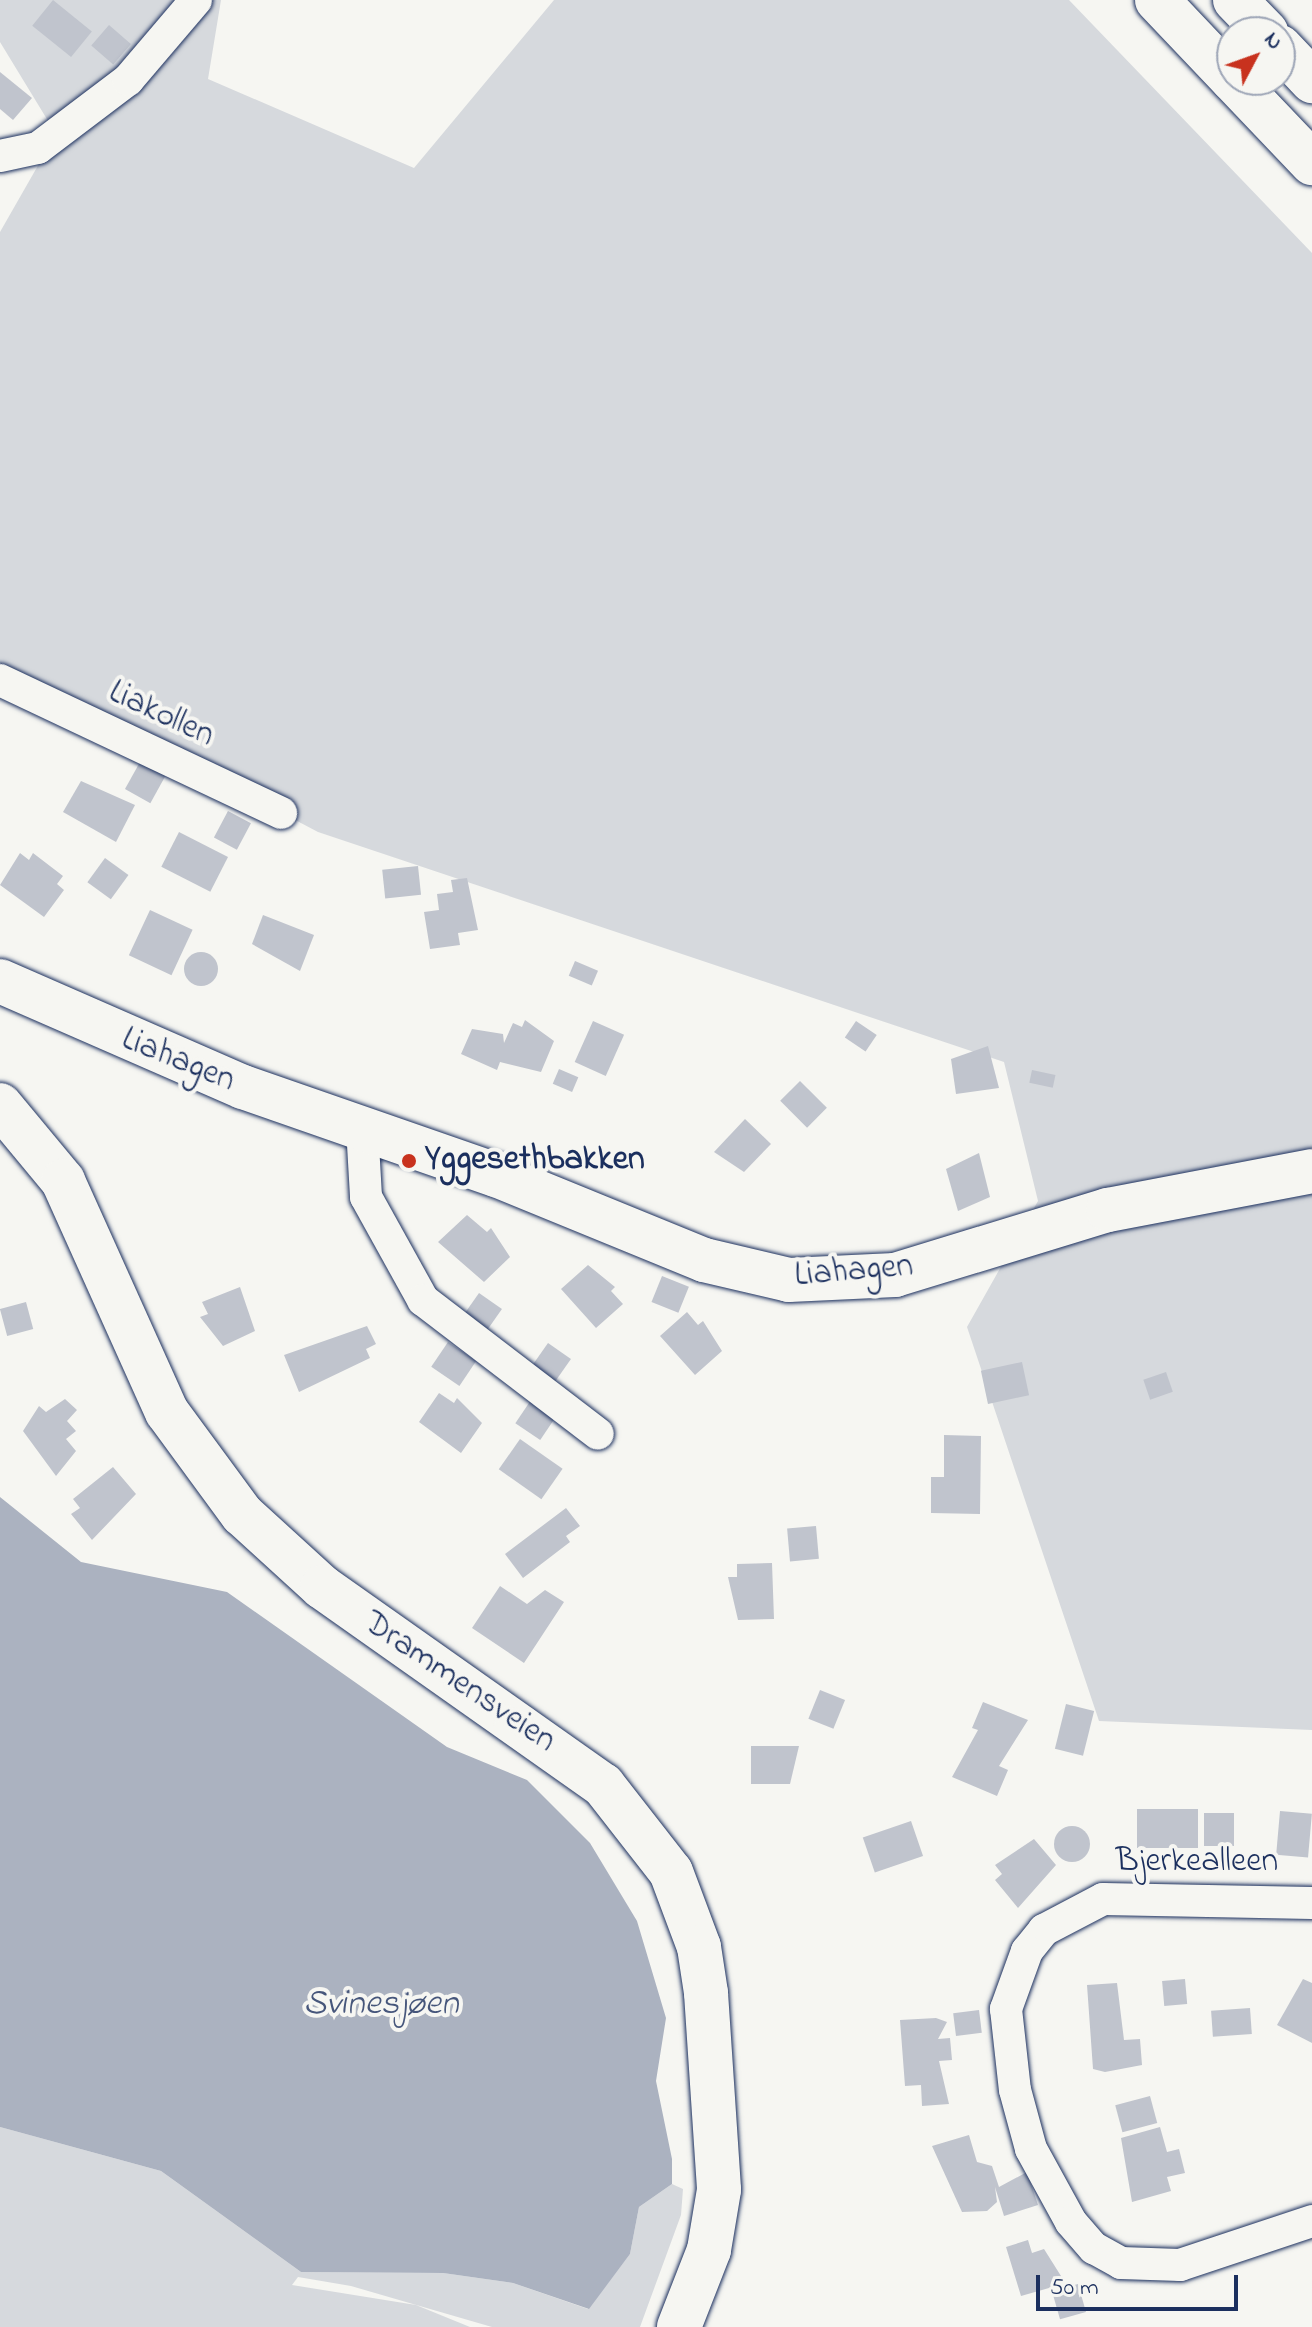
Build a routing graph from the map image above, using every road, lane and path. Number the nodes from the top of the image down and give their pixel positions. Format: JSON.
{"nodes":[{"id":1,"x":196,"y":0,"type":"edge"},
{"id":2,"x":1157,"y":0,"type":"edge"},
{"id":3,"x":1235,"y":0,"type":"edge"},
{"id":4,"x":1250,"y":16,"type":"edge"},
{"id":5,"x":1216,"y":62,"type":"edge"},
{"id":6,"x":1296,"y":64,"type":"edge"},
{"id":7,"x":1312,"y":81,"type":"edge"},
{"id":8,"x":1248,"y":96,"type":"edge"},
{"id":9,"x":0,"y":156,"type":"edge"},
{"id":10,"x":1312,"y":163,"type":"edge"},
{"id":11,"x":3,"y":690,"type":"edge"},
{"id":12,"x":281,"y":813,"type":"dead end"},
{"id":13,"x":0,"y":981,"type":"edge"},
{"id":14,"x":0,"y":1105,"type":"edge"},
{"id":15,"x":362,"y":1127,"type":"junction"},
{"id":16,"x":1312,"y":1171,"type":"edge"},
{"id":17,"x":598,"y":1434,"type":"dead end"},
{"id":18,"x":1312,"y":1903,"type":"edge"},
{"id":19,"x":1312,"y":2221,"type":"edge"},
{"id":20,"x":679,"y":2327,"type":"edge"}],
"edges":[{"from":1,"to":9,"type":"street"},
{"from":2,"to":5,"type":"main road"},
{"from":3,"to":4,"type":"main road"},
{"from":6,"to":7,"type":"main road"},
{"from":8,"to":10,"type":"main road"},
{"from":11,"to":12,"type":"street","name":"Liakollen"},
{"from":13,"to":15,"type":"main road","name":"Liahagen"},
{"from":14,"to":20,"type":"main road","name":"Drammensveien"},
{"from":15,"to":16,"type":"main road","name":"Liahagen"},
{"from":15,"to":17,"type":"street"},
{"from":18,"to":19,"type":"street","name":"Bjerkealleen"}]}
